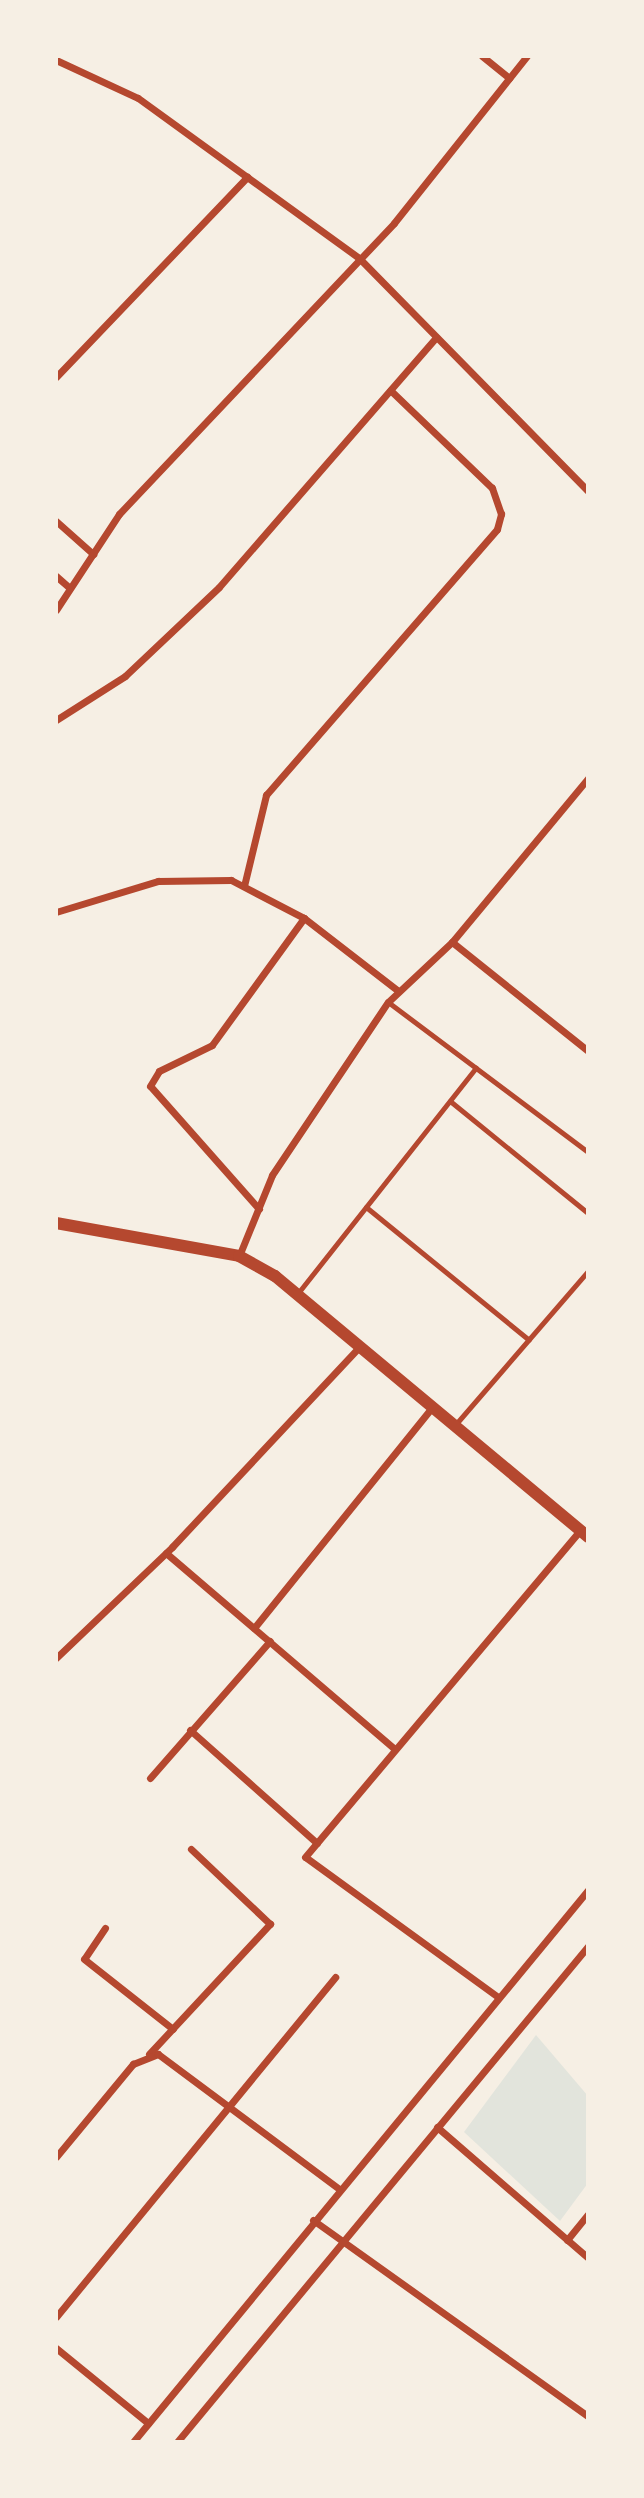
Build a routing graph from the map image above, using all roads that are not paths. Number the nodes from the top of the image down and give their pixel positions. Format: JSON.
{"nodes":[{"id":1,"x":482,"y":56,"type":"edge"},
{"id":2,"x":527,"y":56,"type":"edge"},
{"id":3,"x":56,"y":60,"type":"edge"},
{"id":4,"x":509,"y":78,"type":"junction"},
{"id":5,"x":247,"y":177,"type":"junction"},
{"id":6,"x":359,"y":258,"type":"junction"},
{"id":7,"x":436,"y":337,"type":"junction"},
{"id":8,"x":56,"y":377,"type":"edge"},
{"id":9,"x":390,"y":390,"type":"junction"},
{"id":10,"x":588,"y":491,"type":"edge"},
{"id":11,"x":56,"y":521,"type":"edge"},
{"id":12,"x":93,"y":554,"type":"junction"},
{"id":13,"x":56,"y":576,"type":"edge"},
{"id":14,"x":70,"y":588,"type":"junction"},
{"id":15,"x":56,"y":610,"type":"edge"},
{"id":16,"x":56,"y":720,"type":"edge"},
{"id":17,"x":588,"y":778,"type":"edge"},
{"id":18,"x":244,"y":886,"type":"junction"},
{"id":19,"x":56,"y":912,"type":"edge"},
{"id":20,"x":304,"y":918,"type":"junction"},
{"id":21,"x":452,"y":942,"type":"junction"},
{"id":22,"x":397,"y":990,"type":"junction"},
{"id":23,"x":388,"y":1003,"type":"junction"},
{"id":24,"x":588,"y":1051,"type":"edge"},
{"id":25,"x":477,"y":1068,"type":"junction"},
{"id":26,"x":450,"y":1101,"type":"junction"},
{"id":27,"x":588,"y":1152,"type":"edge"},
{"id":28,"x":366,"y":1207,"type":"junction"},
{"id":29,"x":259,"y":1209,"type":"junction"},
{"id":30,"x":588,"y":1213,"type":"edge"},
{"id":31,"x":56,"y":1223,"type":"edge"},
{"id":32,"x":239,"y":1256,"type":"junction"},
{"id":33,"x":588,"y":1272,"type":"edge"},
{"id":34,"x":296,"y":1295,"type":"junction"},
{"id":35,"x":529,"y":1340,"type":"junction"},
{"id":36,"x":357,"y":1349,"type":"junction"},
{"id":37,"x":431,"y":1409,"type":"junction"},
{"id":38,"x":453,"y":1427,"type":"junction"},
{"id":39,"x":584,"y":1533,"type":"edge"},
{"id":40,"x":166,"y":1553,"type":"junction"},
{"id":41,"x":254,"y":1628,"type":"junction"},
{"id":42,"x":270,"y":1641,"type":"junction"},
{"id":43,"x":56,"y":1658,"type":"edge"},
{"id":44,"x":190,"y":1730,"type":"junction"},
{"id":45,"x":395,"y":1749,"type":"junction"},
{"id":46,"x":150,"y":1778,"type":"dead end"},
{"id":47,"x":317,"y":1843,"type":"junction"},
{"id":48,"x":191,"y":1849,"type":"dead end"},
{"id":49,"x":588,"y":1890,"type":"edge"},
{"id":50,"x":105,"y":1928,"type":"dead end"},
{"id":51,"x":588,"y":1946,"type":"edge"},
{"id":52,"x":335,"y":1977,"type":"dead end"},
{"id":53,"x":498,"y":1997,"type":"junction"},
{"id":54,"x":173,"y":2029,"type":"junction"},
{"id":55,"x":148,"y":2055,"type":"junction"},
{"id":56,"x":230,"y":2104,"type":"junction"},
{"id":57,"x":437,"y":2127,"type":"junction"},
{"id":58,"x":56,"y":2157,"type":"edge"},
{"id":59,"x":339,"y":2189,"type":"junction"},
{"id":60,"x":588,"y":2214,"type":"edge"},
{"id":61,"x":313,"y":2220,"type":"junction"},
{"id":62,"x":342,"y":2240,"type":"junction"},
{"id":63,"x":567,"y":2240,"type":"junction"},
{"id":64,"x":588,"y":2258,"type":"edge"},
{"id":65,"x":56,"y":2317,"type":"edge"},
{"id":66,"x":56,"y":2348,"type":"edge"},
{"id":67,"x":588,"y":2416,"type":"edge"},
{"id":68,"x":148,"y":2423,"type":"junction"},
{"id":69,"x":132,"y":2442,"type":"edge"},
{"id":70,"x":177,"y":2442,"type":"edge"}],
"edges":[{"from":1,"to":4,"type":"street"},
{"from":2,"to":4,"type":"street"},
{"from":3,"to":5,"type":"street"},
{"from":4,"to":6,"type":"street"},
{"from":5,"to":6,"type":"street"},
{"from":5,"to":8,"type":"street"},
{"from":6,"to":7,"type":"street"},
{"from":6,"to":12,"type":"street"},
{"from":7,"to":9,"type":"street"},
{"from":7,"to":10,"type":"street"},
{"from":9,"to":16,"type":"street"},
{"from":9,"to":18,"type":"street"},
{"from":11,"to":12,"type":"street"},
{"from":12,"to":14,"type":"street"},
{"from":13,"to":14,"type":"street"},
{"from":14,"to":15,"type":"street"},
{"from":17,"to":21,"type":"street"},
{"from":18,"to":19,"type":"street"},
{"from":18,"to":20,"type":"street"},
{"from":20,"to":22,"type":"street"},
{"from":20,"to":29,"type":"street"},
{"from":21,"to":22,"type":"street"},
{"from":21,"to":24,"type":"street"},
{"from":22,"to":23,"type":"street"},
{"from":23,"to":25,"type":"lane"},
{"from":23,"to":29,"type":"street"},
{"from":25,"to":26,"type":"lane"},
{"from":25,"to":27,"type":"lane"},
{"from":26,"to":28,"type":"lane"},
{"from":26,"to":30,"type":"lane"},
{"from":28,"to":34,"type":"lane"},
{"from":28,"to":35,"type":"lane"},
{"from":29,"to":32,"type":"street"},
{"from":31,"to":32,"type":"street"},
{"from":32,"to":34,"type":"street"},
{"from":33,"to":35,"type":"lane"},
{"from":34,"to":36,"type":"street"},
{"from":35,"to":38,"type":"lane"},
{"from":36,"to":37,"type":"street"},
{"from":36,"to":40,"type":"street"},
{"from":37,"to":38,"type":"street"},
{"from":37,"to":41,"type":"street"},
{"from":38,"to":39,"type":"street"},
{"from":39,"to":45,"type":"street"},
{"from":40,"to":41,"type":"street"},
{"from":40,"to":43,"type":"street"},
{"from":41,"to":42,"type":"street"},
{"from":42,"to":44,"type":"street"},
{"from":42,"to":45,"type":"street"},
{"from":44,"to":46,"type":"street"},
{"from":44,"to":47,"type":"street"},
{"from":45,"to":47,"type":"street"},
{"from":47,"to":53,"type":"street"},
{"from":48,"to":54,"type":"street"},
{"from":49,"to":53,"type":"street"},
{"from":50,"to":54,"type":"street"},
{"from":51,"to":57,"type":"street"},
{"from":52,"to":56,"type":"street"},
{"from":53,"to":59,"type":"street"},
{"from":54,"to":55,"type":"street"},
{"from":55,"to":56,"type":"street"},
{"from":55,"to":58,"type":"street"},
{"from":56,"to":59,"type":"street"},
{"from":56,"to":65,"type":"street"},
{"from":57,"to":62,"type":"street"},
{"from":57,"to":63,"type":"street"},
{"from":59,"to":61,"type":"street"},
{"from":60,"to":63,"type":"street"},
{"from":61,"to":62,"type":"street"},
{"from":61,"to":68,"type":"street"},
{"from":62,"to":67,"type":"street"},
{"from":62,"to":70,"type":"street"},
{"from":63,"to":64,"type":"street"},
{"from":66,"to":68,"type":"street"},
{"from":68,"to":69,"type":"street"}]}
